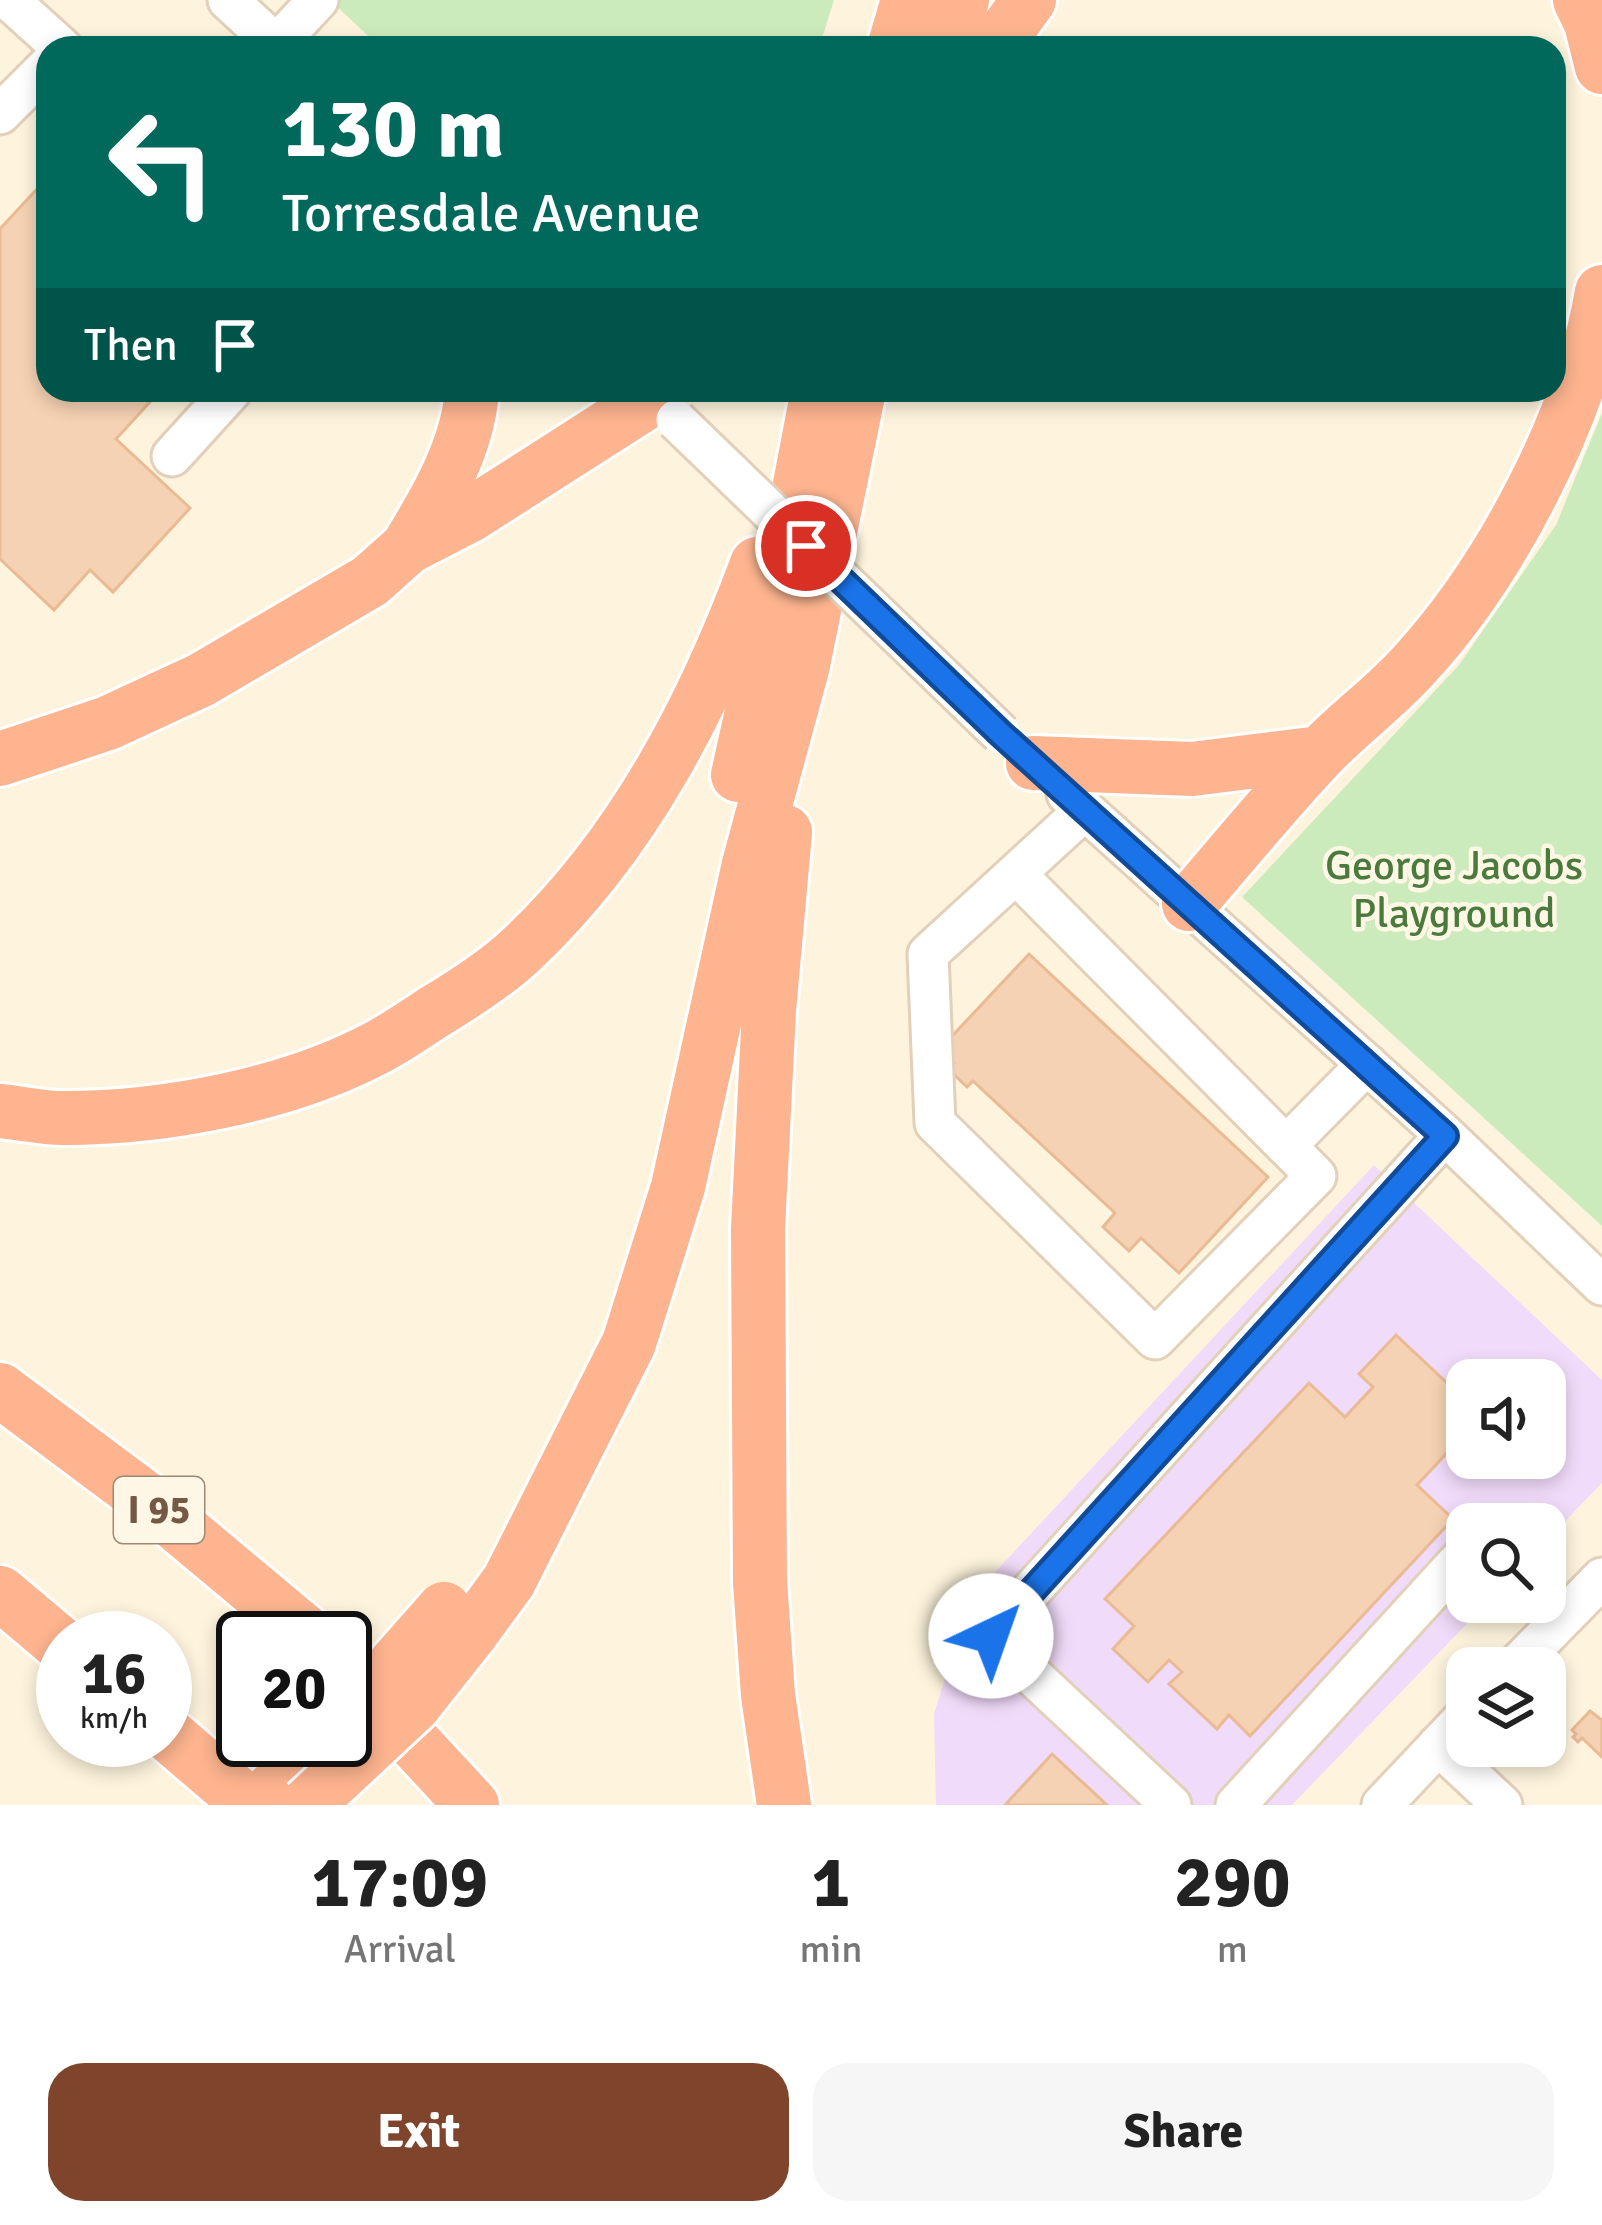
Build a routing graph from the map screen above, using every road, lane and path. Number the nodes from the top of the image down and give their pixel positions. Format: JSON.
{"nodes":[{"id":1,"x":9,"y":0,"type":"edge"},
{"id":2,"x":228,"y":0,"type":"edge"},
{"id":3,"x":318,"y":0,"type":"edge"},
{"id":4,"x":908,"y":0,"type":"edge"},
{"id":5,"x":962,"y":0,"type":"edge"},
{"id":6,"x":1029,"y":0,"type":"edge"},
{"id":7,"x":1580,"y":0,"type":"edge"},
{"id":8,"x":49,"y":36,"type":"edge"},
{"id":9,"x":267,"y":36,"type":"edge"},
{"id":10,"x":287,"y":36,"type":"edge"},
{"id":11,"x":898,"y":36,"type":"edge"},
{"id":12,"x":952,"y":36,"type":"edge"},
{"id":13,"x":1003,"y":36,"type":"edge"},
{"id":14,"x":1602,"y":67,"type":"edge"},
{"id":15,"x":36,"y":78,"type":"edge"},
{"id":16,"x":0,"y":114,"type":"edge"},
{"id":17,"x":1602,"y":292,"type":"edge"},
{"id":18,"x":221,"y":402,"type":"edge"},
{"id":19,"x":470,"y":402,"type":"edge"},
{"id":20,"x":811,"y":402,"type":"edge"},
{"id":21,"x":813,"y":402,"type":"edge"},
{"id":22,"x":857,"y":402,"type":"edge"},
{"id":23,"x":658,"y":403,"type":"edge"},
{"id":24,"x":172,"y":456,"type":"dead end"},
{"id":25,"x":408,"y":547,"type":"junction"},
{"id":26,"x":802,"y":669,"type":"junction"},
{"id":27,"x":1017,"y":749,"type":"junction"},
{"id":28,"x":1320,"y":754,"type":"junction"},
{"id":29,"x":0,"y":759,"type":"edge"},
{"id":30,"x":1085,"y":810,"type":"junction"},
{"id":31,"x":1016,"y":874,"type":"junction"},
{"id":32,"x":1189,"y":904,"type":"junction"},
{"id":33,"x":1367,"y":1064,"type":"junction"},
{"id":34,"x":0,"y":1111,"type":"edge"},
{"id":35,"x":1445,"y":1136,"type":"junction"},
{"id":36,"x":1286,"y":1146,"type":"junction"},
{"id":37,"x":1602,"y":1285,"type":"edge"},
{"id":38,"x":0,"y":1390,"type":"edge"},
{"id":39,"x":1446,"y":1575,"type":"edge"},
{"id":40,"x":1602,"y":1578,"type":"edge"},
{"id":41,"x":0,"y":1593,"type":"edge"},
{"id":42,"x":280,"y":1611,"type":"edge"},
{"id":43,"x":458,"y":1621,"type":"junction"},
{"id":44,"x":36,"y":1623,"type":"edge"},
{"id":45,"x":1535,"y":1647,"type":"edge"},
{"id":46,"x":372,"y":1697,"type":"edge"},
{"id":47,"x":372,"y":1697,"type":"edge"},
{"id":48,"x":1446,"y":1737,"type":"edge"},
{"id":49,"x":1438,"y":1745,"type":"junction"},
{"id":50,"x":192,"y":1754,"type":"edge"},
{"id":51,"x":295,"y":1767,"type":"edge"},
{"id":52,"x":253,"y":1805,"type":"edge"},
{"id":53,"x":307,"y":1805,"type":"edge"},
{"id":54,"x":472,"y":1805,"type":"edge"},
{"id":55,"x":784,"y":1805,"type":"edge"},
{"id":56,"x":1171,"y":1805,"type":"edge"},
{"id":57,"x":1236,"y":1805,"type":"edge"},
{"id":58,"x":1382,"y":1805,"type":"edge"},
{"id":59,"x":1502,"y":1805,"type":"edge"}],
"edges":[{"from":1,"to":8,"type":"street"},
{"from":2,"to":9,"type":"street"},
{"from":3,"to":10,"type":"street"},
{"from":4,"to":11,"type":"highway"},
{"from":5,"to":12,"type":"highway"},
{"from":6,"to":13,"type":"highway"},
{"from":7,"to":14,"type":"highway"},
{"from":15,"to":16,"type":"street"},
{"from":17,"to":28,"type":"highway"},
{"from":18,"to":24,"type":"street"},
{"from":19,"to":25,"type":"highway"},
{"from":20,"to":34,"type":"highway"},
{"from":21,"to":43,"type":"highway"},
{"from":22,"to":26,"type":"highway"},
{"from":23,"to":25,"type":"highway"},
{"from":23,"to":27,"type":"street","bridge":true},
{"from":25,"to":29,"type":"highway"},
{"from":26,"to":43,"type":"highway"},
{"from":26,"to":55,"type":"highway"},
{"from":27,"to":28,"type":"highway"},
{"from":27,"to":30,"type":"street"},
{"from":28,"to":32,"type":"highway"},
{"from":30,"to":31,"type":"street"},
{"from":30,"to":32,"type":"street"},
{"from":31,"to":36,"type":"street"},
{"from":31,"to":36,"type":"street"},
{"from":32,"to":33,"type":"street"},
{"from":33,"to":35,"type":"street"},
{"from":33,"to":36,"type":"street"},
{"from":35,"to":37,"type":"street"},
{"from":35,"to":56,"type":"street"},
{"from":38,"to":42,"type":"highway","number":"I 95"},
{"from":39,"to":57,"type":"street"},
{"from":40,"to":45,"type":"street"},
{"from":41,"to":44,"type":"highway"},
{"from":43,"to":46,"type":"highway","bridge":true},
{"from":43,"to":53,"type":"highway","bridge":true},
{"from":47,"to":54,"type":"highway"},
{"from":48,"to":49,"type":"street"},
{"from":49,"to":58,"type":"street"},
{"from":49,"to":59,"type":"street"},
{"from":50,"to":52,"type":"highway"},
{"from":51,"to":52,"type":"highway"}]}
